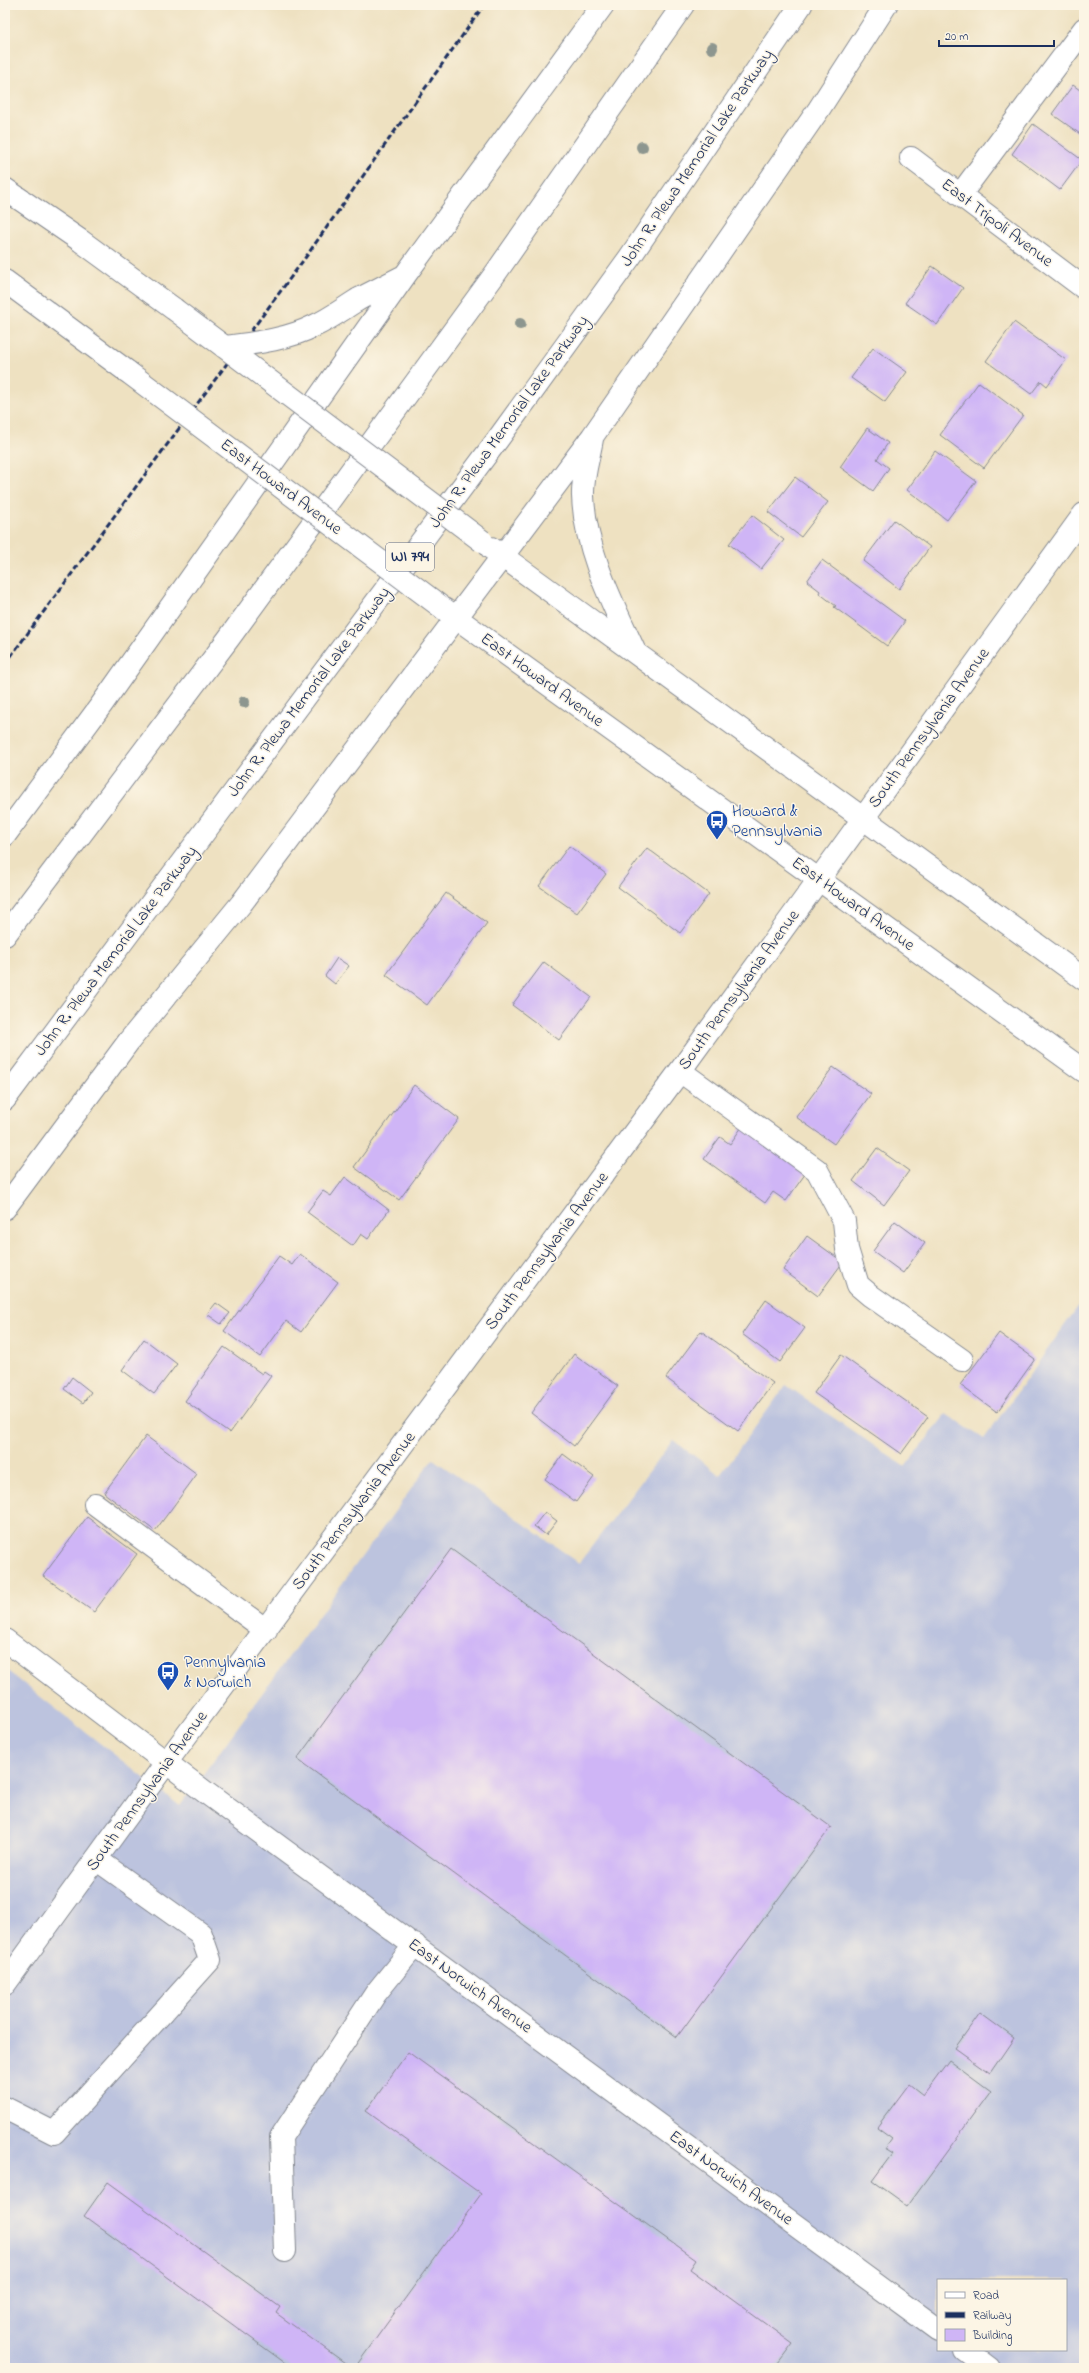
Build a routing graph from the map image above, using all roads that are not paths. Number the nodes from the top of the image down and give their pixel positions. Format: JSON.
{"nodes":[{"id":1,"x":603,"y":5,"type":"edge"},
{"id":2,"x":682,"y":5,"type":"edge"},
{"id":3,"x":801,"y":5,"type":"edge"},
{"id":4,"x":886,"y":5,"type":"edge"},
{"id":5,"x":1084,"y":29,"type":"edge"},
{"id":6,"x":911,"y":158,"type":"dead end"},
{"id":7,"x":5,"y":189,"type":"edge"},
{"id":8,"x":960,"y":195,"type":"junction"},
{"id":9,"x":406,"y":274,"type":"junction"},
{"id":10,"x":5,"y":281,"type":"edge"},
{"id":11,"x":1084,"y":288,"type":"edge"},
{"id":12,"x":224,"y":347,"type":"junction"},
{"id":13,"x":309,"y":411,"type":"junction"},
{"id":14,"x":592,"y":437,"type":"junction"},
{"id":15,"x":264,"y":474,"type":"junction"},
{"id":16,"x":1084,"y":514,"type":"edge"},
{"id":17,"x":503,"y":556,"type":"junction"},
{"id":18,"x":448,"y":612,"type":"junction"},
{"id":19,"x":635,"y":654,"type":"junction"},
{"id":20,"x":864,"y":818,"type":"junction"},
{"id":21,"x":5,"y":835,"type":"edge"},
{"id":22,"x":819,"y":879,"type":"junction"},
{"id":23,"x":5,"y":935,"type":"edge"},
{"id":24,"x":1084,"y":979,"type":"edge"},
{"id":25,"x":680,"y":1071,"type":"junction"},
{"id":26,"x":1084,"y":1071,"type":"edge"},
{"id":27,"x":5,"y":1100,"type":"edge"},
{"id":28,"x":5,"y":1208,"type":"edge"},
{"id":29,"x":962,"y":1360,"type":"dead end"},
{"id":30,"x":95,"y":1504,"type":"dead end"},
{"id":31,"x":266,"y":1630,"type":"junction"},
{"id":32,"x":5,"y":1640,"type":"edge"},
{"id":33,"x":166,"y":1763,"type":"junction"},
{"id":34,"x":96,"y":1859,"type":"junction"},
{"id":35,"x":415,"y":1945,"type":"junction"},
{"id":36,"x":5,"y":1984,"type":"edge"},
{"id":37,"x":5,"y":2108,"type":"edge"},
{"id":38,"x":285,"y":2250,"type":"dead end"},
{"id":39,"x":937,"y":2329,"type":"edge"},
{"id":40,"x":966,"y":2351,"type":"edge"},
{"id":41,"x":989,"y":2368,"type":"edge"}],
"edges":[{"from":1,"to":9,"type":"main road"},
{"from":2,"to":23,"type":"main road"},
{"from":3,"to":27,"type":"main road","name":"John R. Plewa Memorial Lake Parkway","number":"WI 794"},
{"from":4,"to":14,"type":"main road"},
{"from":5,"to":8,"type":"main road"},
{"from":6,"to":8,"type":"main road","name":"East Tripoli Avenue"},
{"from":7,"to":12,"type":"main road","bridge":true},
{"from":8,"to":11,"type":"main road","name":"East Tripoli Avenue"},
{"from":9,"to":12,"type":"main road","bridge":true},
{"from":9,"to":13,"type":"main road"},
{"from":10,"to":15,"type":"main road","name":"East Howard Avenue","bridge":true},
{"from":12,"to":13,"type":"main road","bridge":true},
{"from":13,"to":15,"type":"main road"},
{"from":13,"to":17,"type":"main road","bridge":true},
{"from":14,"to":17,"type":"main road"},
{"from":14,"to":19,"type":"main road"},
{"from":15,"to":18,"type":"main road","name":"East Howard Avenue","bridge":true},
{"from":15,"to":21,"type":"main road"},
{"from":16,"to":20,"type":"main road","name":"South Pennsylvania Avenue"},
{"from":17,"to":18,"type":"main road"},
{"from":17,"to":19,"type":"main road"},
{"from":18,"to":22,"type":"main road","name":"East Howard Avenue"},
{"from":18,"to":28,"type":"main road"},
{"from":19,"to":20,"type":"main road"},
{"from":20,"to":22,"type":"main road","name":"South Pennsylvania Avenue"},
{"from":20,"to":24,"type":"main road"},
{"from":22,"to":25,"type":"main road","name":"South Pennsylvania Avenue"},
{"from":22,"to":26,"type":"main road","name":"East Howard Avenue"},
{"from":25,"to":29,"type":"main road"},
{"from":25,"to":31,"type":"main road","name":"South Pennsylvania Avenue"},
{"from":30,"to":31,"type":"main road"},
{"from":31,"to":33,"type":"main road","name":"South Pennsylvania Avenue"},
{"from":32,"to":33,"type":"main road","name":"East Norwich Avenue"},
{"from":33,"to":34,"type":"main road","name":"South Pennsylvania Avenue"},
{"from":33,"to":35,"type":"main road","name":"East Norwich Avenue"},
{"from":34,"to":36,"type":"main road","name":"South Pennsylvania Avenue"},
{"from":34,"to":37,"type":"main road"},
{"from":35,"to":38,"type":"main road"},
{"from":35,"to":39,"type":"main road","name":"East Norwich Avenue"},
{"from":40,"to":41,"type":"main road"}]}
